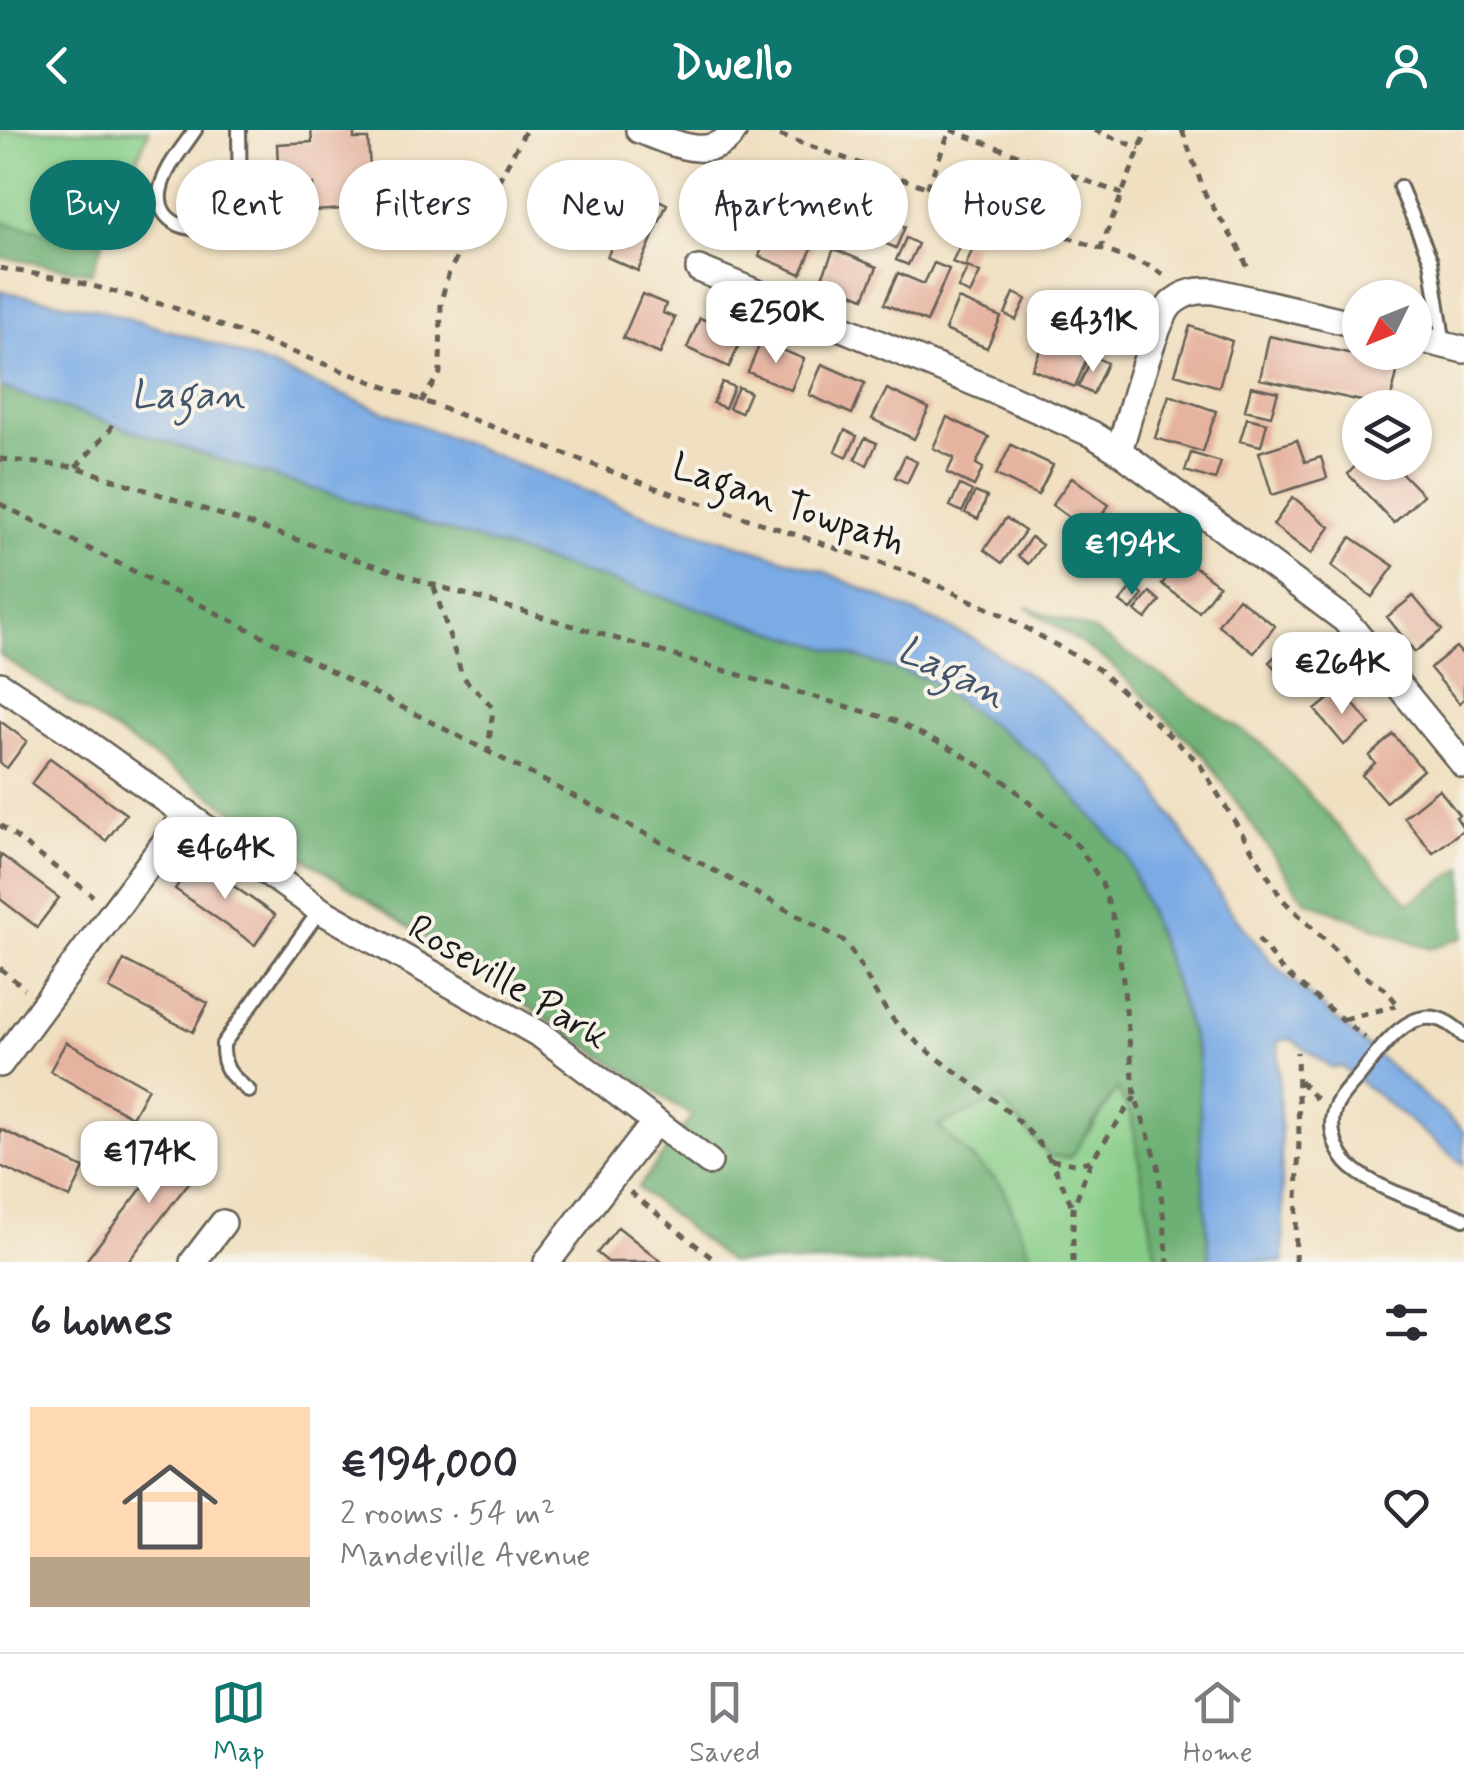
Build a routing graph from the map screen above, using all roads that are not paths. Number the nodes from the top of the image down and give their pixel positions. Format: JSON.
{"nodes":[{"id":1,"x":195,"y":130,"type":"edge"},
{"id":2,"x":239,"y":130,"type":"edge"},
{"id":3,"x":639,"y":130,"type":"edge"},
{"id":4,"x":734,"y":130,"type":"edge"},
{"id":5,"x":1400,"y":187,"type":"dead end"},
{"id":6,"x":699,"y":269,"type":"dead end"},
{"id":7,"x":1342,"y":322,"type":"edge"},
{"id":8,"x":1454,"y":348,"type":"edge"},
{"id":9,"x":1119,"y":452,"type":"junction"},
{"id":10,"x":0,"y":685,"type":"edge"},
{"id":11,"x":1464,"y":765,"type":"edge"},
{"id":12,"x":187,"y":813,"type":"junction"},
{"id":13,"x":320,"y":910,"type":"junction"},
{"id":14,"x":1464,"y":1036,"type":"edge"},
{"id":15,"x":0,"y":1064,"type":"edge"},
{"id":16,"x":249,"y":1091,"type":"dead end"},
{"id":17,"x":655,"y":1122,"type":"junction"},
{"id":18,"x":708,"y":1162,"type":"dead end"},
{"id":19,"x":1464,"y":1220,"type":"edge"},
{"id":20,"x":223,"y":1222,"type":"dead end"},
{"id":21,"x":197,"y":1260,"type":"edge"},
{"id":22,"x":547,"y":1262,"type":"edge"}],
"edges":[{"from":1,"to":2,"type":"lane"},
{"from":3,"to":4,"type":"street"},
{"from":5,"to":8,"type":"lane"},
{"from":6,"to":9,"type":"street"},
{"from":7,"to":9,"type":"street"},
{"from":9,"to":11,"type":"street"},
{"from":10,"to":12,"type":"street","name":"Roseville Park"},
{"from":12,"to":13,"type":"street","name":"Roseville Park"},
{"from":12,"to":15,"type":"street"},
{"from":13,"to":16,"type":"lane"},
{"from":13,"to":17,"type":"street","name":"Roseville Park"},
{"from":14,"to":19,"type":"lane"},
{"from":17,"to":18,"type":"street","name":"Roseville Park"},
{"from":17,"to":22,"type":"street"},
{"from":20,"to":21,"type":"street"}]}
